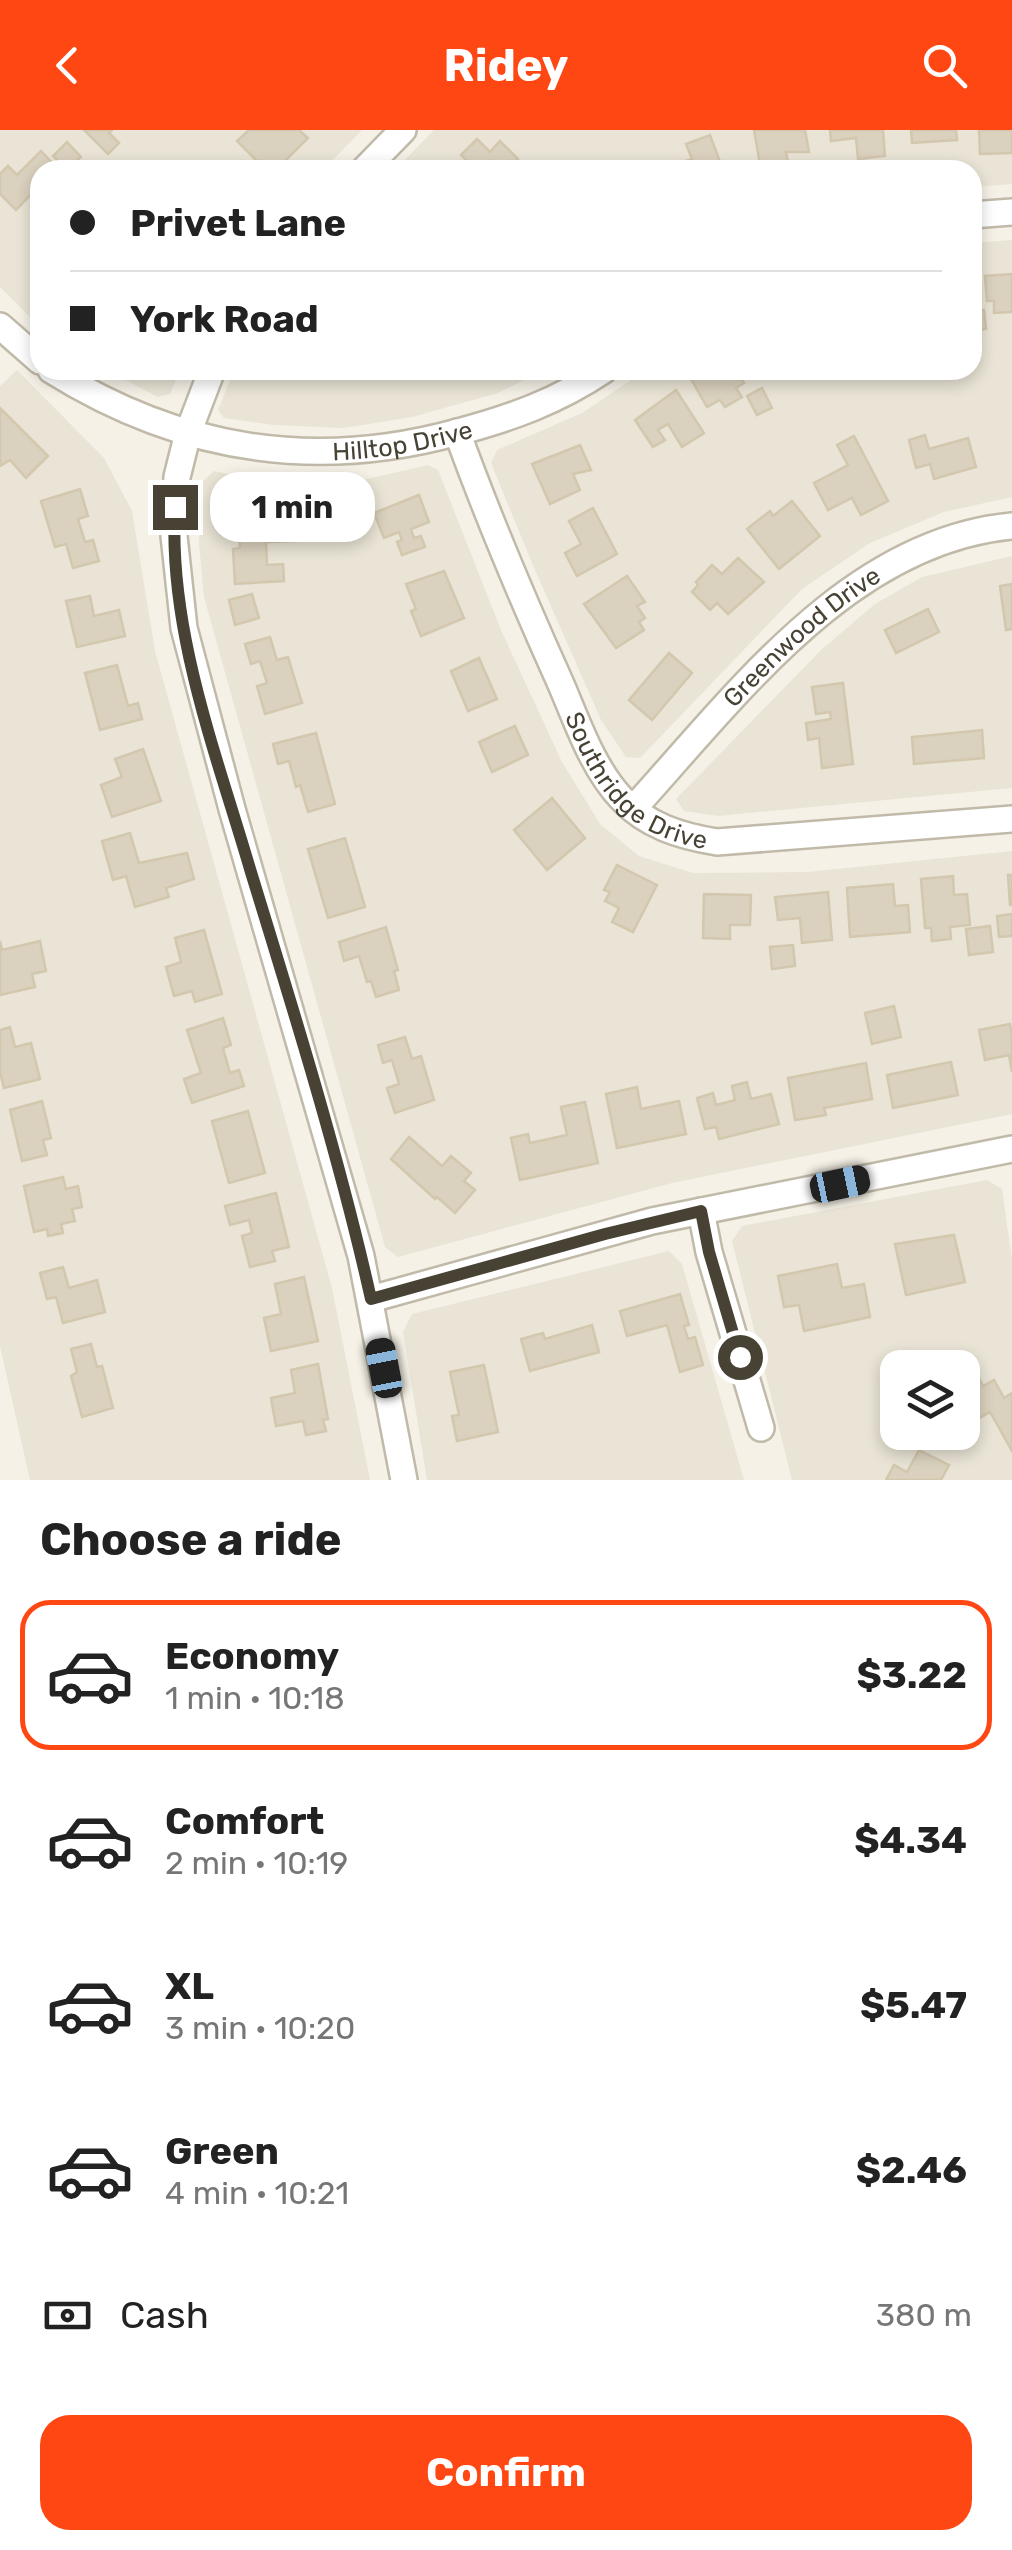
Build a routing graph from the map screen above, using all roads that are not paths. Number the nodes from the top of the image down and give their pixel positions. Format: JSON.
{"nodes":[{"id":1,"x":404,"y":130,"type":"edge"},
{"id":2,"x":374,"y":160,"type":"edge"},
{"id":3,"x":1012,"y":212,"type":"edge"},
{"id":4,"x":982,"y":214,"type":"edge"},
{"id":5,"x":0,"y":326,"type":"edge"},
{"id":6,"x":30,"y":352,"type":"edge"},
{"id":7,"x":68,"y":380,"type":"edge"},
{"id":8,"x":208,"y":380,"type":"edge"},
{"id":9,"x":585,"y":380,"type":"edge"},
{"id":10,"x":456,"y":432,"type":"junction"},
{"id":11,"x":188,"y":433,"type":"junction"},
{"id":12,"x":1012,"y":526,"type":"edge"},
{"id":13,"x":633,"y":809,"type":"junction"},
{"id":14,"x":1012,"y":819,"type":"edge"},
{"id":15,"x":1012,"y":1150,"type":"edge"},
{"id":16,"x":701,"y":1211,"type":"junction"},
{"id":17,"x":371,"y":1299,"type":"junction"},
{"id":18,"x":762,"y":1428,"type":"dead end"},
{"id":19,"x":404,"y":1480,"type":"edge"}],
"edges":[{"from":1,"to":2,"type":"street"},
{"from":3,"to":4,"type":"street"},
{"from":5,"to":6,"type":"street"},
{"from":7,"to":11,"type":"street","name":"Hilltop Drive"},
{"from":8,"to":11,"type":"street"},
{"from":9,"to":10,"type":"street","name":"Hilltop Drive"},
{"from":10,"to":11,"type":"street","name":"Hilltop Drive"},
{"from":10,"to":13,"type":"street","name":"Southridge Drive"},
{"from":11,"to":17,"type":"street"},
{"from":12,"to":13,"type":"street","name":"Greenwood Drive"},
{"from":13,"to":14,"type":"street","name":"Southridge Drive"},
{"from":15,"to":16,"type":"street"},
{"from":16,"to":17,"type":"street"},
{"from":16,"to":18,"type":"street"},
{"from":17,"to":19,"type":"street"}]}
